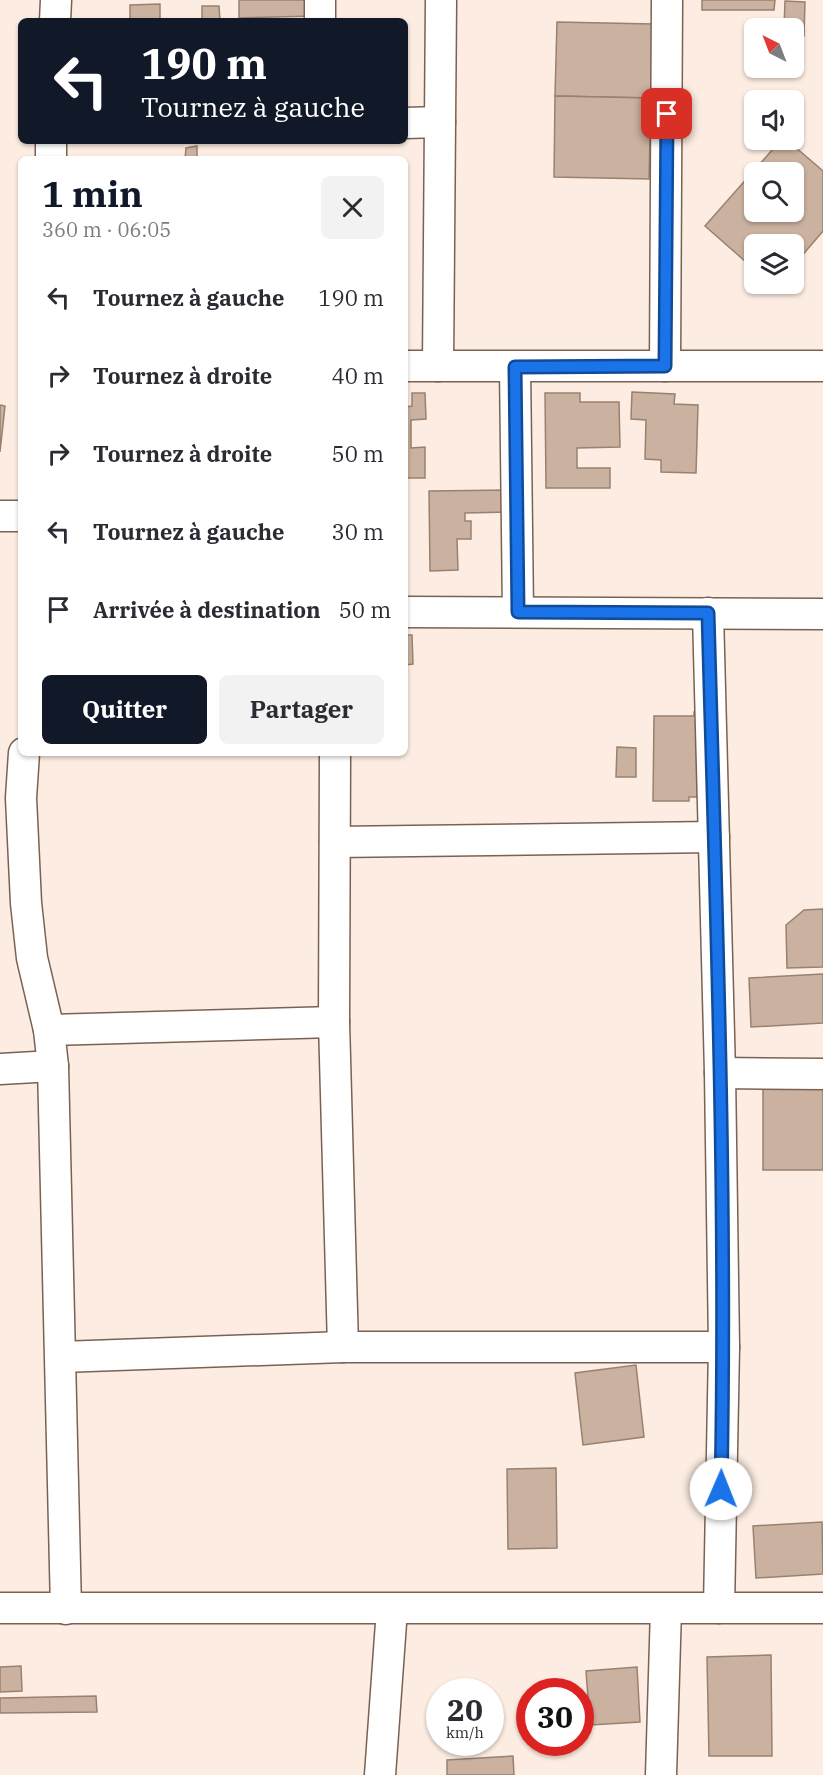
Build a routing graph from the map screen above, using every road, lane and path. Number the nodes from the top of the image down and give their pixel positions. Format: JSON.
{"nodes":[{"id":1,"x":56,"y":0,"type":"edge"},
{"id":2,"x":320,"y":0,"type":"edge"},
{"id":3,"x":441,"y":0,"type":"edge"},
{"id":4,"x":667,"y":0,"type":"edge"},
{"id":5,"x":55,"y":18,"type":"edge"},
{"id":6,"x":321,"y":18,"type":"edge"},
{"id":7,"x":440,"y":122,"type":"junction"},
{"id":8,"x":408,"y":123,"type":"edge"},
{"id":9,"x":408,"y":366,"type":"edge"},
{"id":10,"x":438,"y":366,"type":"junction"},
{"id":11,"x":665,"y":366,"type":"junction"},
{"id":12,"x":823,"y":366,"type":"edge"},
{"id":13,"x":515,"y":367,"type":"junction"},
{"id":14,"x":0,"y":516,"type":"edge"},
{"id":15,"x":18,"y":516,"type":"edge"},
{"id":16,"x":408,"y":612,"type":"edge"},
{"id":17,"x":518,"y":612,"type":"junction"},
{"id":18,"x":708,"y":613,"type":"junction"},
{"id":19,"x":823,"y":614,"type":"edge"},
{"id":20,"x":23,"y":756,"type":"edge"},
{"id":21,"x":335,"y":756,"type":"edge"},
{"id":22,"x":11,"y":798,"type":"edge"},
{"id":23,"x":714,"y":837,"type":"junction"},
{"id":24,"x":336,"y":842,"type":"junction"},
{"id":25,"x":334,"y":1022,"type":"junction"},
{"id":26,"x":50,"y":1030,"type":"junction"},
{"id":27,"x":53,"y":1066,"type":"junction"},
{"id":28,"x":0,"y":1069,"type":"edge"},
{"id":29,"x":720,"y":1073,"type":"junction"},
{"id":30,"x":823,"y":1074,"type":"edge"},
{"id":31,"x":343,"y":1347,"type":"junction"},
{"id":32,"x":724,"y":1347,"type":"junction"},
{"id":33,"x":61,"y":1357,"type":"junction"},
{"id":34,"x":0,"y":1608,"type":"edge"},
{"id":35,"x":719,"y":1608,"type":"junction"},
{"id":36,"x":823,"y":1608,"type":"edge"},
{"id":37,"x":66,"y":1609,"type":"junction"},
{"id":38,"x":392,"y":1609,"type":"junction"},
{"id":39,"x":666,"y":1609,"type":"junction"},
{"id":40,"x":380,"y":1775,"type":"edge"},
{"id":41,"x":661,"y":1775,"type":"edge"}],
"edges":[{"from":1,"to":5,"type":"street"},
{"from":2,"to":6,"type":"street"},
{"from":3,"to":7,"type":"street"},
{"from":4,"to":11,"type":"street"},
{"from":7,"to":8,"type":"street"},
{"from":7,"to":10,"type":"street"},
{"from":9,"to":10,"type":"street"},
{"from":10,"to":13,"type":"street"},
{"from":11,"to":12,"type":"street"},
{"from":11,"to":13,"type":"street"},
{"from":13,"to":17,"type":"street"},
{"from":14,"to":15,"type":"street"},
{"from":16,"to":17,"type":"street"},
{"from":17,"to":18,"type":"street"},
{"from":18,"to":19,"type":"street"},
{"from":18,"to":23,"type":"street"},
{"from":20,"to":22,"type":"street"},
{"from":21,"to":24,"type":"street"},
{"from":22,"to":26,"type":"street"},
{"from":23,"to":24,"type":"street"},
{"from":23,"to":29,"type":"street"},
{"from":24,"to":25,"type":"street"},
{"from":25,"to":26,"type":"street"},
{"from":25,"to":31,"type":"street"},
{"from":26,"to":27,"type":"street"},
{"from":27,"to":28,"type":"street"},
{"from":27,"to":33,"type":"street"},
{"from":29,"to":30,"type":"street"},
{"from":29,"to":32,"type":"street"},
{"from":31,"to":32,"type":"street"},
{"from":31,"to":33,"type":"street"},
{"from":32,"to":35,"type":"street"},
{"from":33,"to":37,"type":"street"},
{"from":34,"to":37,"type":"street"},
{"from":35,"to":36,"type":"street"},
{"from":35,"to":39,"type":"street"},
{"from":37,"to":38,"type":"street"},
{"from":38,"to":39,"type":"street"},
{"from":38,"to":40,"type":"street"},
{"from":39,"to":41,"type":"street"}]}
